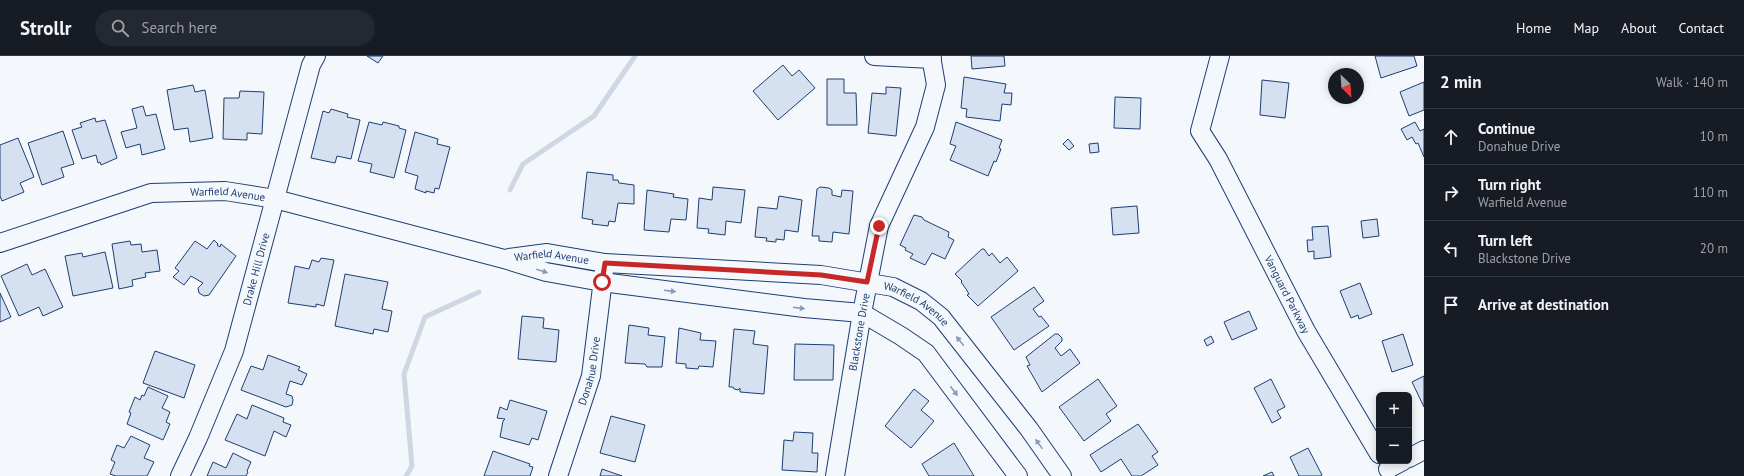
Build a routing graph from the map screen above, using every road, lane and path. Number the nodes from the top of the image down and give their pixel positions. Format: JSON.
{"nodes":[{"id":1,"x":316,"y":56,"type":"edge"},
{"id":2,"x":874,"y":56,"type":"edge"},
{"id":3,"x":1220,"y":56,"type":"edge"},
{"id":4,"x":932,"y":57,"type":"edge"},
{"id":5,"x":275,"y":199,"type":"junction"},
{"id":6,"x":0,"y":243,"type":"edge"},
{"id":7,"x":504,"y":259,"type":"junction"},
{"id":8,"x":605,"y":263,"type":"junction"},
{"id":9,"x":602,"y":282,"type":"junction"},
{"id":10,"x":867,"y":282,"type":"junction"},
{"id":11,"x":862,"y":313,"type":"junction"},
{"id":12,"x":1376,"y":443,"type":"edge"},
{"id":13,"x":1424,"y":450,"type":"edge"},
{"id":14,"x":1412,"y":456,"type":"edge"},
{"id":15,"x":180,"y":476,"type":"edge"},
{"id":16,"x":558,"y":476,"type":"edge"},
{"id":17,"x":835,"y":476,"type":"edge"},
{"id":18,"x":1018,"y":476,"type":"edge"},
{"id":19,"x":1062,"y":476,"type":"edge"}],
"edges":[{"from":1,"to":5,"type":"street","name":"Drake Hill Drive"},
{"from":2,"to":4,"type":"street"},
{"from":3,"to":12,"type":"street","name":"Vanguard Parkway"},
{"from":4,"to":10,"type":"street","name":"Blackstone Drive"},
{"from":5,"to":6,"type":"street","name":"Warfield Avenue"},
{"from":5,"to":7,"type":"street","name":"Warfield Avenue"},
{"from":5,"to":15,"type":"street","name":"Drake Hill Drive"},
{"from":7,"to":8,"type":"street","name":"Warfield Avenue"},
{"from":7,"to":9,"type":"street","name":"Warfield Avenue","one_way":true},
{"from":8,"to":9,"type":"street","name":"Donahue Drive"},
{"from":8,"to":10,"type":"street","name":"Warfield Avenue"},
{"from":9,"to":11,"type":"street","name":"Warfield Avenue","one_way":true},
{"from":9,"to":16,"type":"street","name":"Donahue Drive"},
{"from":10,"to":11,"type":"street","name":"Blackstone Drive"},
{"from":19,"to":10,"type":"street","name":"Warfield Avenue","one_way":true},
{"from":11,"to":17,"type":"street","name":"Blackstone Drive"},
{"from":11,"to":18,"type":"street","name":"Warfield Avenue","one_way":true},
{"from":13,"to":14,"type":"street"}]}
